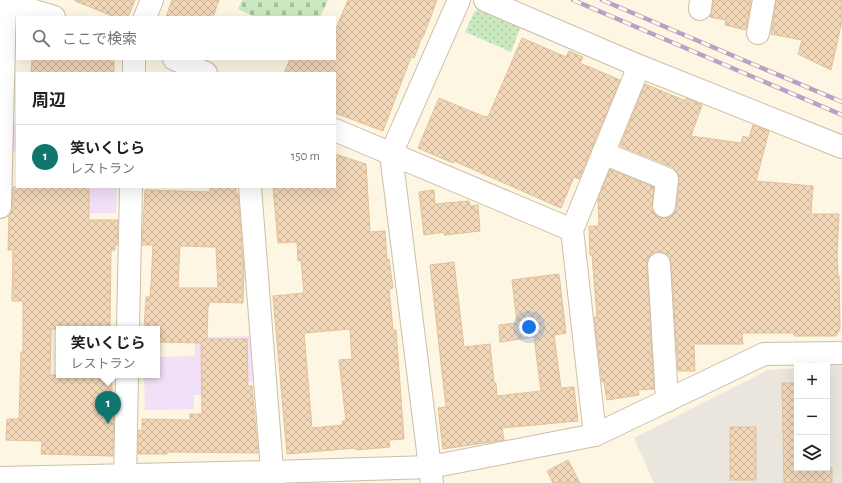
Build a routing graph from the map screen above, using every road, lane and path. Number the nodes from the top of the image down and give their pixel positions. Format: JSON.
{"nodes":[{"id":1,"x":152,"y":0,"type":"edge"},
{"id":2,"x":458,"y":0,"type":"edge"},
{"id":3,"x":485,"y":0,"type":"edge"},
{"id":4,"x":764,"y":0,"type":"edge"},
{"id":5,"x":11,"y":2,"type":"edge"},
{"id":6,"x":51,"y":16,"type":"edge"},
{"id":7,"x":145,"y":16,"type":"edge"},
{"id":8,"x":758,"y":33,"type":"dead end"},
{"id":9,"x":134,"y":60,"type":"edge"},
{"id":10,"x":176,"y":60,"type":"edge"},
{"id":11,"x":639,"y":66,"type":"junction"},
{"id":12,"x":134,"y":72,"type":"edge"},
{"id":13,"x":204,"y":72,"type":"edge"},
{"id":14,"x":336,"y":130,"type":"edge"},
{"id":15,"x":842,"y":147,"type":"edge"},
{"id":16,"x":603,"y":153,"type":"junction"},
{"id":17,"x":391,"y":154,"type":"junction"},
{"id":18,"x":9,"y":178,"type":"edge"},
{"id":19,"x":131,"y":188,"type":"edge"},
{"id":20,"x":250,"y":188,"type":"edge"},
{"id":21,"x":664,"y":206,"type":"dead end"},
{"id":22,"x":0,"y":207,"type":"edge"},
{"id":23,"x":572,"y":230,"type":"junction"},
{"id":24,"x":660,"y":264,"type":"dead end"},
{"id":25,"x":128,"y":326,"type":"edge"},
{"id":26,"x":842,"y":353,"type":"edge"},
{"id":27,"x":128,"y":378,"type":"edge"},
{"id":28,"x":667,"y":401,"type":"junction"},
{"id":29,"x":595,"y":435,"type":"junction"},
{"id":30,"x":431,"y":475,"type":"edge"},
{"id":31,"x":0,"y":478,"type":"edge"},
{"id":32,"x":273,"y":478,"type":"edge"},
{"id":33,"x":125,"y":479,"type":"edge"}],
"edges":[{"from":1,"to":7,"type":"street"},
{"from":2,"to":17,"type":"street"},
{"from":3,"to":11,"type":"street"},
{"from":4,"to":8,"type":"street"},
{"from":5,"to":6,"type":"street"},
{"from":5,"to":18,"type":"street"},
{"from":9,"to":12,"type":"street"},
{"from":10,"to":13,"type":"street"},
{"from":11,"to":15,"type":"street"},
{"from":11,"to":16,"type":"street"},
{"from":14,"to":17,"type":"street"},
{"from":16,"to":21,"type":"street"},
{"from":16,"to":23,"type":"street"},
{"from":17,"to":23,"type":"street"},
{"from":17,"to":30,"type":"street"},
{"from":18,"to":22,"type":"street"},
{"from":19,"to":25,"type":"street"},
{"from":20,"to":32,"type":"street"},
{"from":23,"to":29,"type":"street"},
{"from":24,"to":28,"type":"street"},
{"from":26,"to":28,"type":"street"},
{"from":27,"to":33,"type":"street"},
{"from":28,"to":29,"type":"street"},
{"from":29,"to":30,"type":"street"},
{"from":30,"to":32,"type":"street"},
{"from":31,"to":33,"type":"street"},
{"from":32,"to":33,"type":"street"}]}
